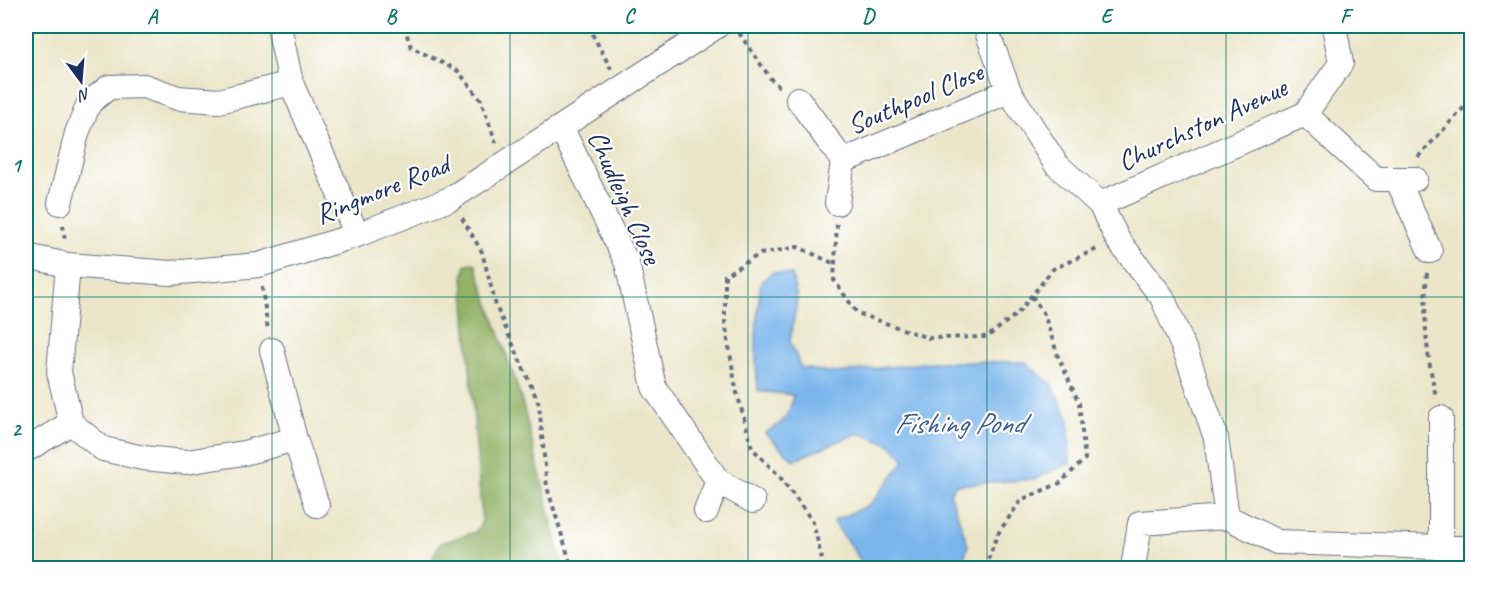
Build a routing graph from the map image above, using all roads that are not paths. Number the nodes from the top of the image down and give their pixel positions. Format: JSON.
{"nodes":[{"id":1,"x":279,"y":26,"type":"edge"},
{"id":2,"x":717,"y":26,"type":"edge"},
{"id":3,"x":985,"y":26,"type":"edge"},
{"id":4,"x":1334,"y":26,"type":"edge"},
{"id":5,"x":291,"y":83,"type":"junction"},
{"id":6,"x":1009,"y":91,"type":"junction"},
{"id":7,"x":798,"y":99,"type":"road end"},
{"id":8,"x":1305,"y":114,"type":"junction"},
{"id":9,"x":561,"y":127,"type":"junction"},
{"id":10,"x":843,"y":161,"type":"junction"},
{"id":11,"x":837,"y":202,"type":"road end"},
{"id":12,"x":60,"y":204,"type":"road end"},
{"id":13,"x":1100,"y":204,"type":"junction"},
{"id":14,"x":357,"y":236,"type":"junction"},
{"id":15,"x":1430,"y":251,"type":"road end"},
{"id":16,"x":26,"y":256,"type":"edge"},
{"id":17,"x":68,"y":265,"type":"junction"},
{"id":18,"x":272,"y":350,"type":"road end"},
{"id":19,"x":1442,"y":418,"type":"road end"},
{"id":20,"x":71,"y":423,"type":"junction"},
{"id":21,"x":295,"y":439,"type":"junction"},
{"id":22,"x":26,"y":450,"type":"edge"},
{"id":23,"x":718,"y":481,"type":"junction"},
{"id":24,"x":753,"y":501,"type":"dead end"},
{"id":25,"x":317,"y":505,"type":"dead end"},
{"id":26,"x":706,"y":511,"type":"dead end"},
{"id":27,"x":1227,"y":517,"type":"junction"},
{"id":28,"x":1441,"y":548,"type":"junction"},
{"id":29,"x":1472,"y":548,"type":"edge"},
{"id":30,"x":1133,"y":568,"type":"edge"}],
"edges":[{"from":1,"to":5,"type":"street"},
{"from":2,"to":9,"type":"street","name":"Ringmore Road"},
{"from":3,"to":6,"type":"street"},
{"from":4,"to":8,"type":"street","name":"Churchston Avenue"},
{"from":5,"to":12,"type":"street"},
{"from":5,"to":14,"type":"street"},
{"from":6,"to":10,"type":"street","name":"Southpool Close"},
{"from":6,"to":13,"type":"street"},
{"from":7,"to":10,"type":"street","name":"Southpool Close"},
{"from":8,"to":13,"type":"street","name":"Churchston Avenue"},
{"from":8,"to":15,"type":"street"},
{"from":9,"to":14,"type":"street","name":"Ringmore Road"},
{"from":9,"to":23,"type":"street","name":"Chudleigh Close"},
{"from":10,"to":11,"type":"street","name":"Southpool Close"},
{"from":13,"to":27,"type":"street"},
{"from":14,"to":17,"type":"street","name":"Ringmore Road"},
{"from":16,"to":17,"type":"street","name":"Ringmore Road"},
{"from":17,"to":20,"type":"street"},
{"from":18,"to":21,"type":"street"},
{"from":19,"to":28,"type":"street"},
{"from":20,"to":21,"type":"street"},
{"from":20,"to":22,"type":"street"},
{"from":21,"to":25,"type":"street"},
{"from":23,"to":24,"type":"street","name":"Chudleigh Close"},
{"from":23,"to":26,"type":"street"},
{"from":27,"to":28,"type":"street"},
{"from":27,"to":30,"type":"street"},
{"from":28,"to":29,"type":"street"}]}
